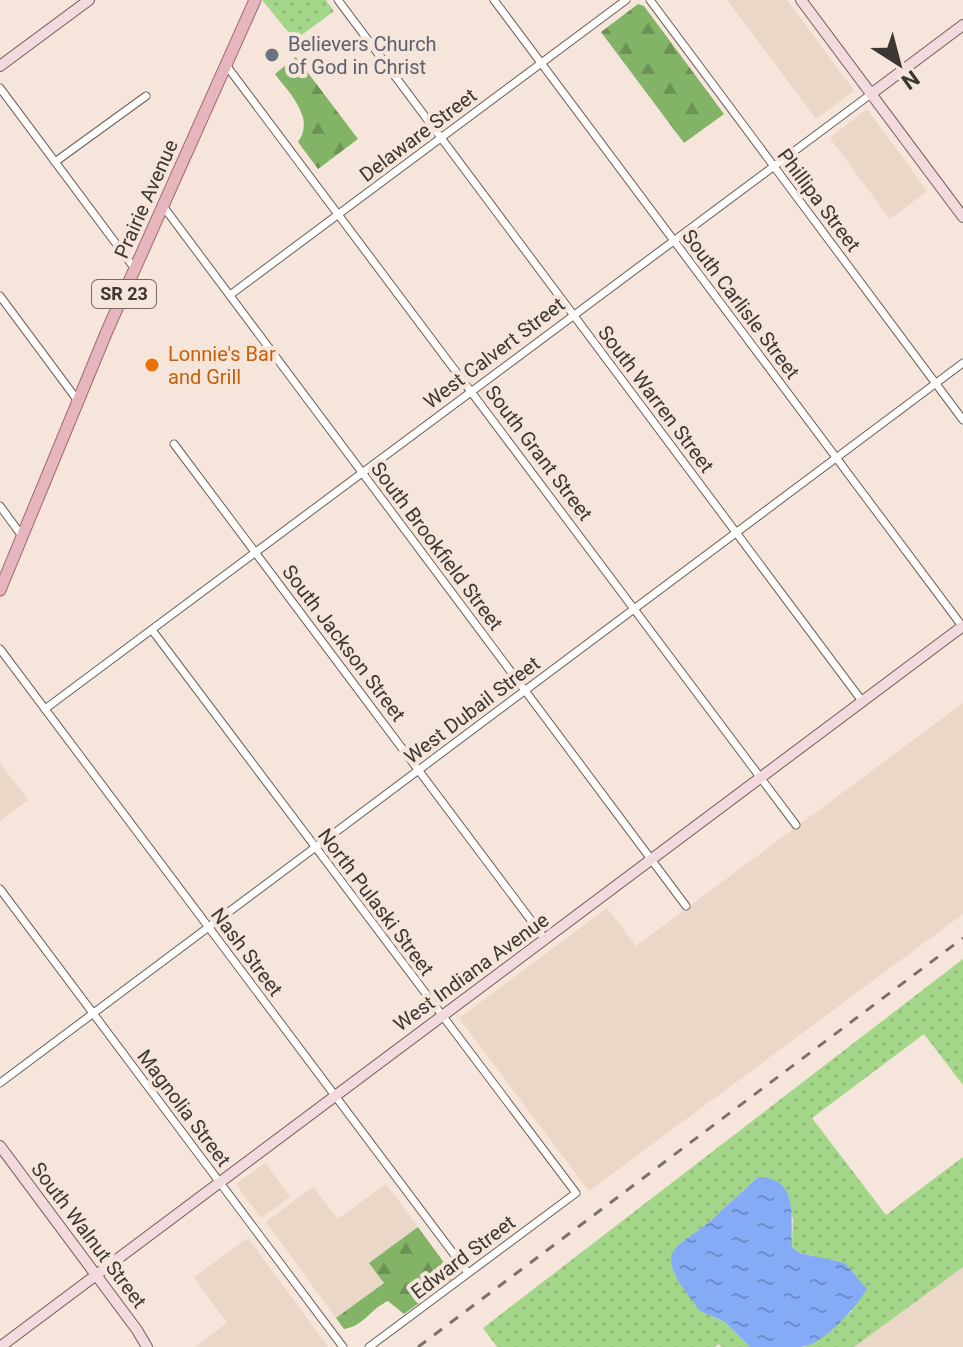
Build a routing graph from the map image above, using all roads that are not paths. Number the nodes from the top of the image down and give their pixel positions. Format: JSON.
{"nodes":[{"id":1,"x":89,"y":0,"type":"edge"},
{"id":2,"x":255,"y":0,"type":"edge"},
{"id":3,"x":338,"y":0,"type":"edge"},
{"id":4,"x":494,"y":0,"type":"edge"},
{"id":5,"x":626,"y":0,"type":"edge"},
{"id":6,"x":650,"y":0,"type":"edge"},
{"id":7,"x":801,"y":0,"type":"edge"},
{"id":8,"x":963,"y":25,"type":"edge"},
{"id":9,"x":542,"y":63,"type":"junction"},
{"id":10,"x":225,"y":64,"type":"junction"},
{"id":11,"x":0,"y":66,"type":"edge"},
{"id":12,"x":0,"y":88,"type":"edge"},
{"id":13,"x":871,"y":94,"type":"junction"},
{"id":14,"x":146,"y":96,"type":"dead end"},
{"id":15,"x":441,"y":137,"type":"junction"},
{"id":16,"x":55,"y":162,"type":"junction"},
{"id":17,"x":774,"y":166,"type":"junction"},
{"id":18,"x":163,"y":206,"type":"junction"},
{"id":19,"x":340,"y":215,"type":"junction"},
{"id":20,"x":963,"y":217,"type":"edge"},
{"id":21,"x":674,"y":241,"type":"junction"},
{"id":22,"x":135,"y":269,"type":"junction"},
{"id":23,"x":230,"y":295,"type":"junction"},
{"id":24,"x":0,"y":296,"type":"edge"},
{"id":25,"x":574,"y":315,"type":"junction"},
{"id":26,"x":963,"y":363,"type":"edge"},
{"id":27,"x":936,"y":383,"type":"junction"},
{"id":28,"x":473,"y":391,"type":"junction"},
{"id":29,"x":78,"y":401,"type":"junction"},
{"id":30,"x":963,"y":420,"type":"edge"},
{"id":31,"x":174,"y":444,"type":"dead end"},
{"id":32,"x":837,"y":458,"type":"junction"},
{"id":33,"x":362,"y":472,"type":"junction"},
{"id":34,"x":0,"y":506,"type":"edge"},
{"id":35,"x":737,"y":532,"type":"junction"},
{"id":36,"x":22,"y":536,"type":"junction"},
{"id":37,"x":255,"y":552,"type":"junction"},
{"id":38,"x":0,"y":590,"type":"edge"},
{"id":39,"x":635,"y":608,"type":"junction"},
{"id":40,"x":963,"y":626,"type":"edge"},
{"id":41,"x":152,"y":630,"type":"junction"},
{"id":42,"x":0,"y":649,"type":"edge"},
{"id":43,"x":525,"y":690,"type":"junction"},
{"id":44,"x":862,"y":701,"type":"junction"},
{"id":45,"x":45,"y":709,"type":"junction"},
{"id":46,"x":418,"y":770,"type":"junction"},
{"id":47,"x":761,"y":776,"type":"junction"},
{"id":48,"x":796,"y":825,"type":"dead end"},
{"id":49,"x":315,"y":848,"type":"junction"},
{"id":50,"x":652,"y":859,"type":"junction"},
{"id":51,"x":0,"y":889,"type":"edge"},
{"id":52,"x":686,"y":906,"type":"dead end"},
{"id":53,"x":209,"y":927,"type":"junction"},
{"id":54,"x":545,"y":939,"type":"junction"},
{"id":55,"x":93,"y":1013,"type":"junction"},
{"id":56,"x":441,"y":1015,"type":"junction"},
{"id":57,"x":0,"y":1083,"type":"edge"},
{"id":58,"x":335,"y":1095,"type":"junction"},
{"id":59,"x":0,"y":1146,"type":"edge"},
{"id":60,"x":4,"y":1160,"type":"edge"},
{"id":61,"x":219,"y":1182,"type":"junction"},
{"id":62,"x":576,"y":1193,"type":"joint"},
{"id":63,"x":468,"y":1273,"type":"junction"},
{"id":64,"x":96,"y":1274,"type":"junction"},
{"id":65,"x":0,"y":1347,"type":"edge"},
{"id":66,"x":147,"y":1347,"type":"edge"},
{"id":67,"x":343,"y":1347,"type":"edge"},
{"id":68,"x":369,"y":1347,"type":"edge"}],
"edges":[{"from":1,"to":11,"type":"street"},
{"from":2,"to":10,"type":"main road","name":"Prairie Avenue","number":"SR 23"},
{"from":3,"to":15,"type":"street","name":"South Warren Street"},
{"from":4,"to":9,"type":"street","name":"South Carlisle Street"},
{"from":5,"to":9,"type":"street","name":"Delaware Street"},
{"from":6,"to":17,"type":"street","name":"Phillipa Street"},
{"from":7,"to":13,"type":"street"},
{"from":8,"to":13,"type":"street","name":"West Calvert Street"},
{"from":9,"to":15,"type":"street","name":"Delaware Street"},
{"from":9,"to":21,"type":"street","name":"South Carlisle Street"},
{"from":10,"to":18,"type":"main road","name":"Prairie Avenue","number":"SR 23"},
{"from":10,"to":19,"type":"street","name":"South Grant Street"},
{"from":12,"to":16,"type":"street"},
{"from":13,"to":17,"type":"street","name":"West Calvert Street"},
{"from":13,"to":20,"type":"street"},
{"from":14,"to":16,"type":"street"},
{"from":15,"to":19,"type":"street","name":"Delaware Street"},
{"from":15,"to":25,"type":"street","name":"South Warren Street"},
{"from":16,"to":22,"type":"street"},
{"from":17,"to":21,"type":"street","name":"West Calvert Street"},
{"from":17,"to":27,"type":"street","name":"Phillipa Street"},
{"from":18,"to":22,"type":"main road","name":"Prairie Avenue","number":"SR 23"},
{"from":18,"to":23,"type":"street","name":"South Brookfield Street"},
{"from":19,"to":23,"type":"street","name":"Delaware Street"},
{"from":19,"to":28,"type":"street","name":"South Grant Street"},
{"from":21,"to":25,"type":"street","name":"West Calvert Street"},
{"from":21,"to":32,"type":"street","name":"South Carlisle Street"},
{"from":22,"to":29,"type":"main road","name":"Prairie Avenue","number":"SR 23"},
{"from":23,"to":33,"type":"street","name":"South Brookfield Street"},
{"from":24,"to":29,"type":"street"},
{"from":25,"to":28,"type":"street","name":"West Calvert Street"},
{"from":25,"to":35,"type":"street","name":"South Warren Street"},
{"from":26,"to":27,"type":"street","name":"West Dubail Street"},
{"from":27,"to":30,"type":"street","name":"Phillipa Street"},
{"from":27,"to":32,"type":"street","name":"West Dubail Street"},
{"from":28,"to":33,"type":"street","name":"West Calvert Street"},
{"from":28,"to":39,"type":"street","name":"South Grant Street"},
{"from":29,"to":36,"type":"main road","name":"Prairie Avenue","number":"SR 23"},
{"from":31,"to":37,"type":"street","name":"South Jackson Street"},
{"from":32,"to":35,"type":"street","name":"West Dubail Street"},
{"from":32,"to":40,"type":"street","name":"South Carlisle Street"},
{"from":33,"to":37,"type":"street","name":"West Calvert Street"},
{"from":33,"to":43,"type":"street","name":"South Brookfield Street"},
{"from":34,"to":36,"type":"street"},
{"from":35,"to":39,"type":"street","name":"West Dubail Street"},
{"from":35,"to":44,"type":"street","name":"South Warren Street"},
{"from":36,"to":38,"type":"main road","name":"Prairie Avenue","number":"SR 23"},
{"from":37,"to":41,"type":"street","name":"West Calvert Street"},
{"from":37,"to":46,"type":"street","name":"South Jackson Street"},
{"from":39,"to":43,"type":"street","name":"West Dubail Street"},
{"from":39,"to":47,"type":"street","name":"South Grant Street"},
{"from":40,"to":44,"type":"street","name":"West Indiana Avenue"},
{"from":41,"to":45,"type":"street","name":"West Calvert Street"},
{"from":41,"to":49,"type":"street","name":"North Pulaski Street"},
{"from":42,"to":45,"type":"street","name":"Nash Street"},
{"from":43,"to":46,"type":"street","name":"West Dubail Street"},
{"from":43,"to":50,"type":"street","name":"South Brookfield Street"},
{"from":44,"to":47,"type":"street","name":"West Indiana Avenue"},
{"from":45,"to":53,"type":"street","name":"Nash Street"},
{"from":46,"to":49,"type":"street","name":"West Dubail Street"},
{"from":46,"to":54,"type":"street","name":"South Jackson Street"},
{"from":47,"to":48,"type":"street","name":"South Grant Street"},
{"from":47,"to":50,"type":"street","name":"West Indiana Avenue"},
{"from":49,"to":53,"type":"street","name":"West Dubail Street"},
{"from":49,"to":56,"type":"street","name":"North Pulaski Street"},
{"from":50,"to":52,"type":"street","name":"South Brookfield Street"},
{"from":50,"to":54,"type":"street","name":"West Indiana Avenue"},
{"from":51,"to":55,"type":"street","name":"Magnolia Street"},
{"from":53,"to":55,"type":"street","name":"West Dubail Street"},
{"from":53,"to":58,"type":"street","name":"Nash Street"},
{"from":54,"to":56,"type":"street","name":"West Indiana Avenue"},
{"from":55,"to":57,"type":"street","name":"West Dubail Street"},
{"from":55,"to":61,"type":"street","name":"Magnolia Street"},
{"from":56,"to":58,"type":"street","name":"West Indiana Avenue"},
{"from":56,"to":62,"type":"street","name":"North Pulaski Street"},
{"from":58,"to":61,"type":"street","name":"West Indiana Avenue"},
{"from":58,"to":63,"type":"street","name":"Nash Street"},
{"from":59,"to":60,"type":"street","name":"South Walnut Street"},
{"from":60,"to":64,"type":"street","name":"South Walnut Street"},
{"from":61,"to":64,"type":"street","name":"West Indiana Avenue"},
{"from":61,"to":67,"type":"street","name":"Magnolia Street"},
{"from":62,"to":63,"type":"street","name":"Edward Street"},
{"from":63,"to":68,"type":"street","name":"Edward Street"},
{"from":64,"to":65,"type":"street","name":"West Indiana Avenue"},
{"from":64,"to":66,"type":"street","name":"South Walnut Street"}]}
